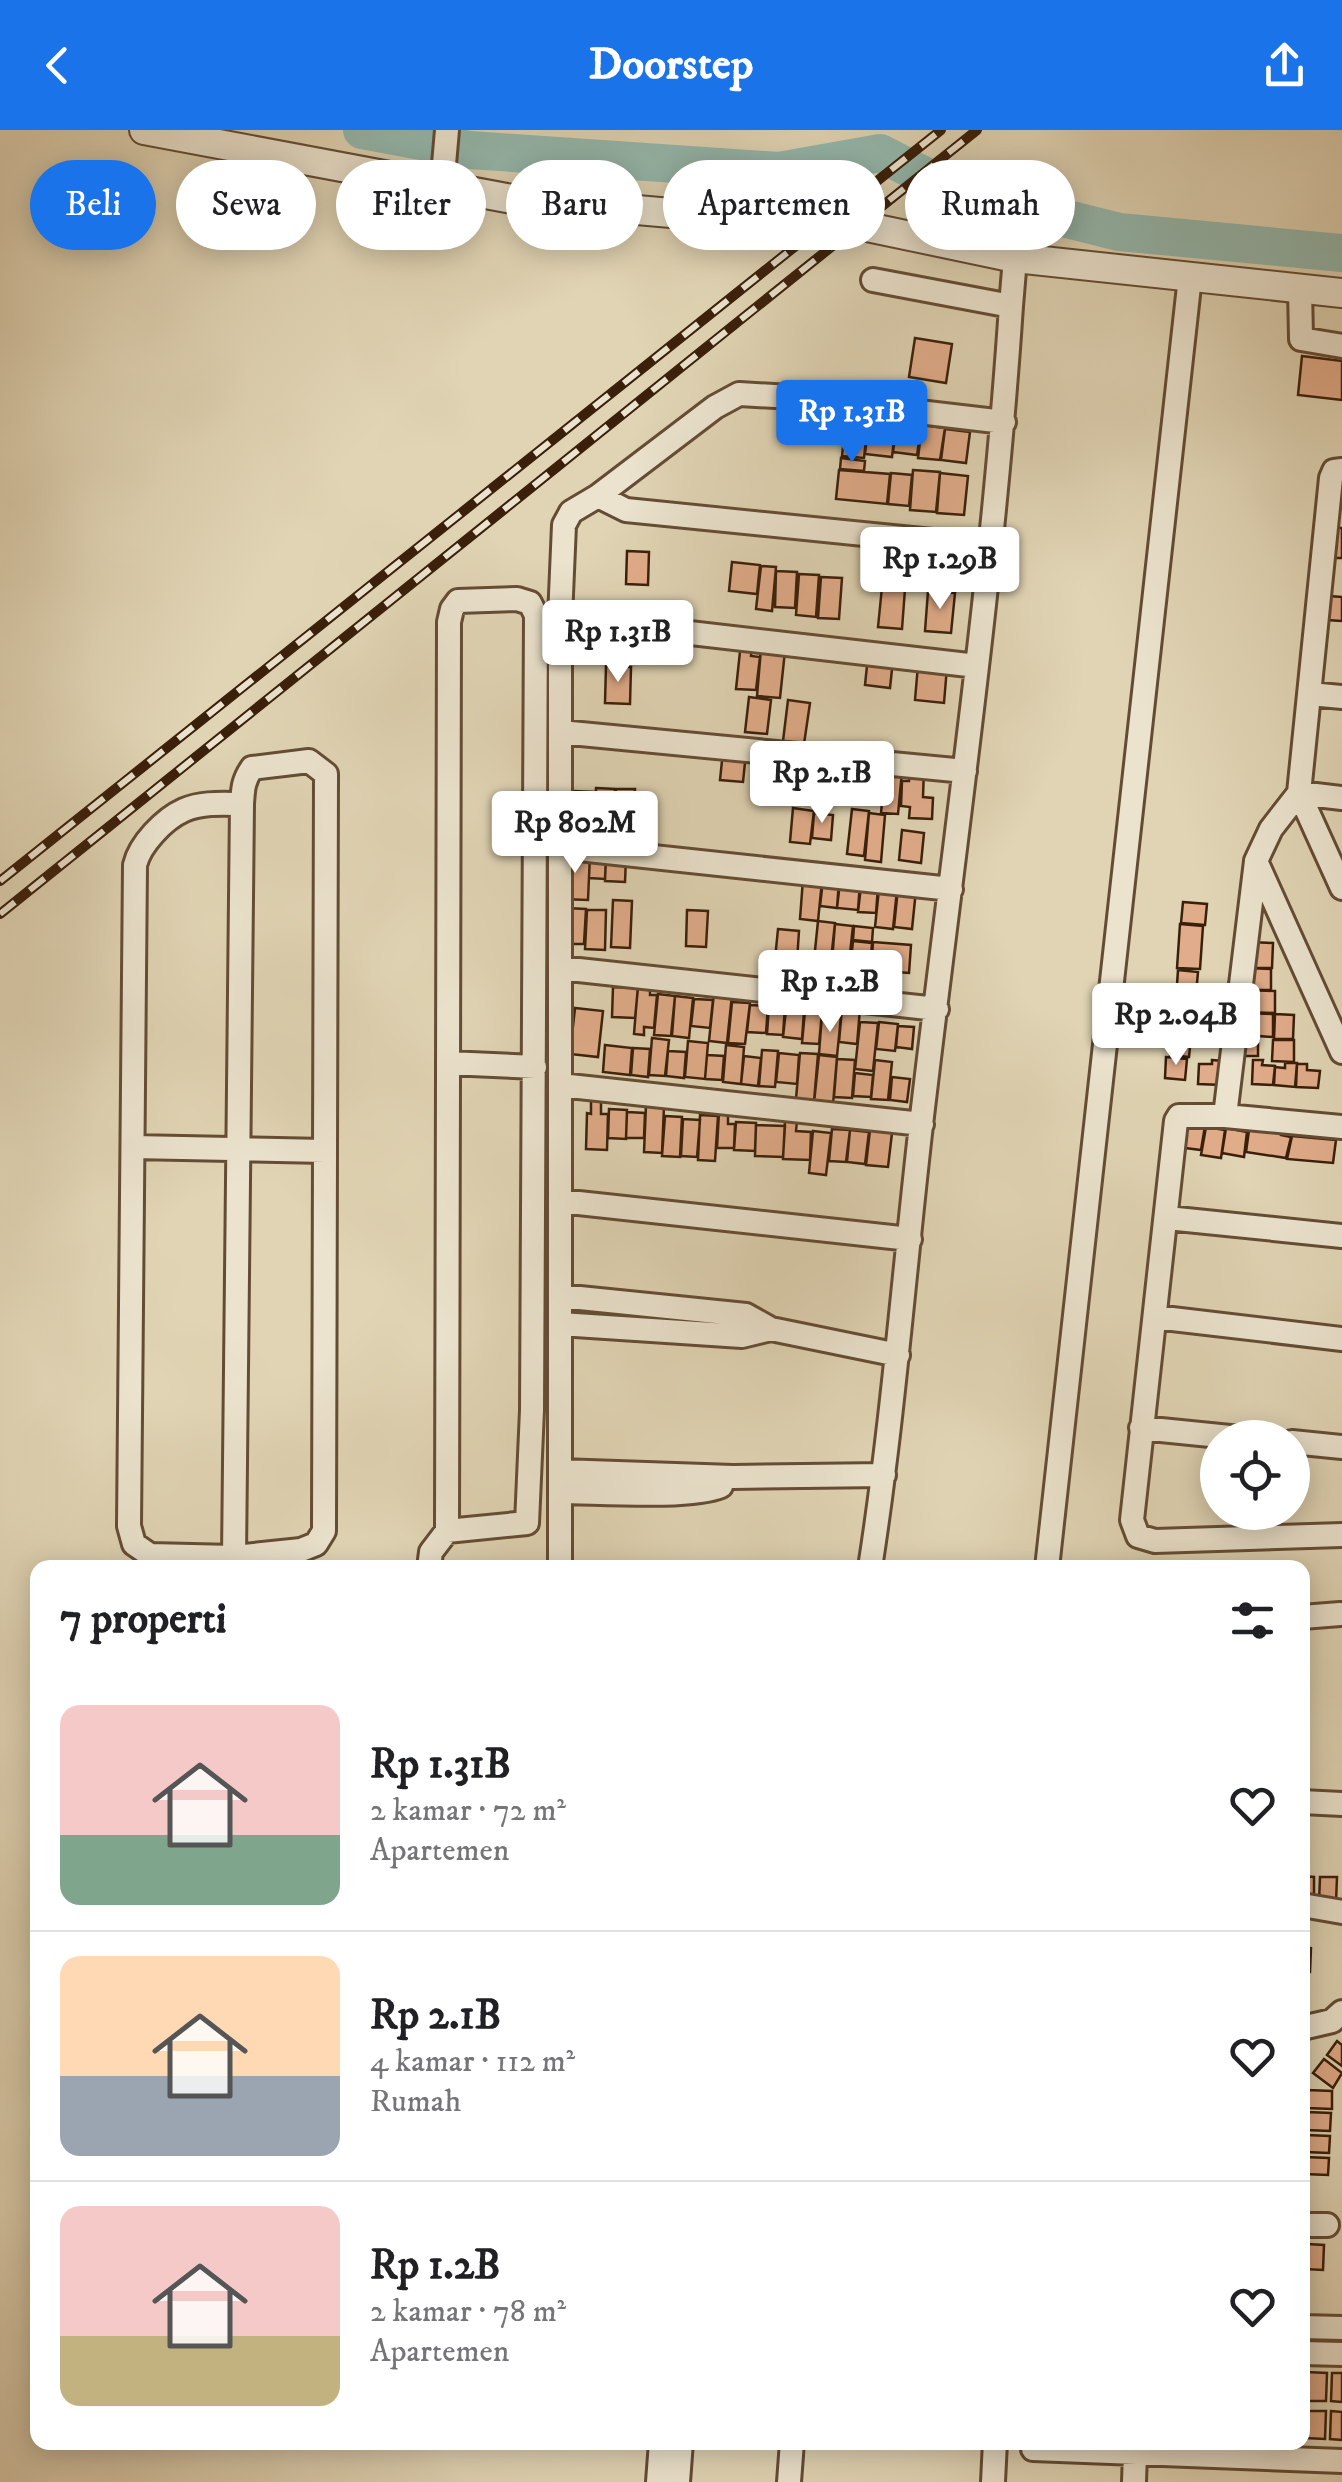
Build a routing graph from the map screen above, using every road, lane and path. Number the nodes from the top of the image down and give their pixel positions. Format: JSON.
{"nodes":[{"id":1,"x":144,"y":130,"type":"edge"},
{"id":2,"x":447,"y":133,"type":"edge"},
{"id":3,"x":343,"y":160,"type":"edge"},
{"id":4,"x":444,"y":160,"type":"edge"},
{"id":5,"x":486,"y":190,"type":"edge"},
{"id":6,"x":1190,"y":278,"type":"junction"},
{"id":7,"x":873,"y":280,"type":"dead end"},
{"id":8,"x":1013,"y":280,"type":"junction"},
{"id":9,"x":1342,"y":293,"type":"edge"},
{"id":10,"x":1300,"y":300,"type":"junction"},
{"id":11,"x":1342,"y":346,"type":"edge"},
{"id":12,"x":1004,"y":422,"type":"junction"},
{"id":13,"x":1342,"y":470,"type":"edge"},
{"id":14,"x":598,"y":496,"type":"junction"},
{"id":15,"x":992,"y":548,"type":"junction"},
{"id":16,"x":1332,"y":587,"type":"edge"},
{"id":17,"x":560,"y":618,"type":"junction"},
{"id":18,"x":977,"y":666,"type":"junction"},
{"id":19,"x":1310,"y":694,"type":"junction"},
{"id":20,"x":1342,"y":697,"type":"edge"},
{"id":21,"x":560,"y":732,"type":"junction"},
{"id":22,"x":965,"y":771,"type":"junction"},
{"id":23,"x":1299,"y":793,"type":"junction"},
{"id":24,"x":1342,"y":798,"type":"edge"},
{"id":25,"x":242,"y":804,"type":"junction"},
{"id":26,"x":560,"y":847,"type":"junction"},
{"id":27,"x":1256,"y":862,"type":"junction"},
{"id":28,"x":951,"y":888,"type":"junction"},
{"id":29,"x":1342,"y":888,"type":"edge"},
{"id":30,"x":560,"y":968,"type":"junction"},
{"id":31,"x":937,"y":1009,"type":"junction"},
{"id":32,"x":1342,"y":1052,"type":"edge"},
{"id":33,"x":448,"y":1063,"type":"junction"},
{"id":34,"x":534,"y":1067,"type":"junction"},
{"id":35,"x":560,"y":1085,"type":"junction"},
{"id":36,"x":1226,"y":1116,"type":"junction"},
{"id":37,"x":922,"y":1124,"type":"junction"},
{"id":38,"x":1342,"y":1128,"type":"edge"},
{"id":39,"x":132,"y":1147,"type":"junction"},
{"id":40,"x":239,"y":1150,"type":"junction"},
{"id":41,"x":325,"y":1151,"type":"junction"},
{"id":42,"x":560,"y":1201,"type":"junction"},
{"id":43,"x":1167,"y":1218,"type":"junction"},
{"id":44,"x":1342,"y":1236,"type":"edge"},
{"id":45,"x":910,"y":1239,"type":"junction"},
{"id":46,"x":560,"y":1296,"type":"junction"},
{"id":47,"x":1155,"y":1317,"type":"junction"},
{"id":48,"x":560,"y":1324,"type":"junction"},
{"id":49,"x":771,"y":1329,"type":"junction"},
{"id":50,"x":1342,"y":1339,"type":"edge"},
{"id":51,"x":898,"y":1355,"type":"junction"},
{"id":52,"x":1141,"y":1428,"type":"junction"},
{"id":53,"x":1200,"y":1434,"type":"edge"},
{"id":54,"x":1310,"y":1444,"type":"edge"},
{"id":55,"x":1342,"y":1447,"type":"edge"},
{"id":56,"x":884,"y":1475,"type":"junction"},
{"id":57,"x":560,"y":1481,"type":"junction"},
{"id":58,"x":447,"y":1531,"type":"junction"},
{"id":59,"x":1342,"y":1535,"type":"edge"},
{"id":60,"x":213,"y":1560,"type":"edge"},
{"id":61,"x":234,"y":1560,"type":"edge"},
{"id":62,"x":245,"y":1560,"type":"edge"},
{"id":63,"x":430,"y":1560,"type":"edge"},
{"id":64,"x":560,"y":1560,"type":"edge"},
{"id":65,"x":871,"y":1560,"type":"edge"},
{"id":66,"x":1048,"y":1560,"type":"edge"},
{"id":67,"x":1340,"y":1614,"type":"edge"},
{"id":68,"x":1310,"y":1616,"type":"edge"},
{"id":69,"x":1310,"y":1802,"type":"edge"},
{"id":70,"x":1342,"y":1804,"type":"edge"},
{"id":71,"x":1310,"y":1907,"type":"edge"},
{"id":72,"x":1342,"y":1912,"type":"edge"},
{"id":73,"x":1342,"y":2012,"type":"edge"},
{"id":74,"x":1310,"y":2026,"type":"edge"},
{"id":75,"x":1310,"y":2225,"type":"edge"},
{"id":76,"x":1328,"y":2225,"type":"dead end"},
{"id":77,"x":1310,"y":2327,"type":"edge"},
{"id":78,"x":1342,"y":2328,"type":"edge"},
{"id":79,"x":1310,"y":2353,"type":"edge"},
{"id":80,"x":1342,"y":2354,"type":"edge"},
{"id":81,"x":660,"y":2450,"type":"edge"},
{"id":82,"x":680,"y":2450,"type":"edge"},
{"id":83,"x":792,"y":2450,"type":"edge"},
{"id":84,"x":995,"y":2450,"type":"edge"},
{"id":85,"x":1033,"y":2450,"type":"dead end"},
{"id":86,"x":1135,"y":2453,"type":"junction"},
{"id":87,"x":1342,"y":2461,"type":"edge"},
{"id":88,"x":658,"y":2482,"type":"edge"},
{"id":89,"x":678,"y":2482,"type":"edge"},
{"id":90,"x":790,"y":2482,"type":"edge"},
{"id":91,"x":994,"y":2482,"type":"edge"},
{"id":92,"x":1134,"y":2482,"type":"edge"}],
"edges":[{"from":1,"to":3,"type":"street"},
{"from":2,"to":4,"type":"street"},
{"from":5,"to":8,"type":"street"},
{"from":6,"to":8,"type":"street"},
{"from":6,"to":10,"type":"street"},
{"from":6,"to":66,"type":"street"},
{"from":7,"to":8,"type":"street"},
{"from":8,"to":12,"type":"street"},
{"from":9,"to":10,"type":"street"},
{"from":10,"to":11,"type":"street"},
{"from":12,"to":14,"type":"street"},
{"from":12,"to":15,"type":"street"},
{"from":13,"to":16,"type":"street"},
{"from":14,"to":15,"type":"street"},
{"from":14,"to":17,"type":"street"},
{"from":15,"to":18,"type":"street"},
{"from":16,"to":19,"type":"street"},
{"from":17,"to":18,"type":"street"},
{"from":17,"to":21,"type":"street"},
{"from":18,"to":22,"type":"street"},
{"from":19,"to":20,"type":"street"},
{"from":19,"to":23,"type":"street"},
{"from":21,"to":22,"type":"street"},
{"from":21,"to":26,"type":"street"},
{"from":22,"to":28,"type":"street"},
{"from":23,"to":24,"type":"street"},
{"from":23,"to":27,"type":"street"},
{"from":23,"to":29,"type":"street"},
{"from":25,"to":39,"type":"street"},
{"from":25,"to":40,"type":"street"},
{"from":25,"to":41,"type":"street"},
{"from":26,"to":28,"type":"street"},
{"from":26,"to":30,"type":"street"},
{"from":27,"to":32,"type":"street"},
{"from":27,"to":36,"type":"street"},
{"from":28,"to":31,"type":"street"},
{"from":30,"to":31,"type":"street"},
{"from":30,"to":35,"type":"street"},
{"from":31,"to":37,"type":"street"},
{"from":33,"to":34,"type":"street"},
{"from":33,"to":34,"type":"street"},
{"from":33,"to":58,"type":"street"},
{"from":34,"to":58,"type":"street"},
{"from":35,"to":37,"type":"street"},
{"from":35,"to":42,"type":"street"},
{"from":36,"to":38,"type":"street"},
{"from":36,"to":43,"type":"street"},
{"from":37,"to":45,"type":"street"},
{"from":39,"to":40,"type":"street"},
{"from":39,"to":60,"type":"street"},
{"from":40,"to":41,"type":"street"},
{"from":40,"to":61,"type":"street"},
{"from":41,"to":62,"type":"street"},
{"from":42,"to":45,"type":"street"},
{"from":42,"to":46,"type":"street"},
{"from":43,"to":44,"type":"street"},
{"from":43,"to":47,"type":"street"},
{"from":45,"to":51,"type":"street"},
{"from":46,"to":48,"type":"street"},
{"from":46,"to":49,"type":"street"},
{"from":47,"to":50,"type":"street"},
{"from":47,"to":52,"type":"street"},
{"from":48,"to":49,"type":"street"},
{"from":48,"to":57,"type":"street"},
{"from":49,"to":51,"type":"street"},
{"from":51,"to":56,"type":"street"},
{"from":52,"to":53,"type":"street"},
{"from":52,"to":59,"type":"street"},
{"from":54,"to":55,"type":"street"},
{"from":56,"to":57,"type":"street"},
{"from":56,"to":65,"type":"street"},
{"from":57,"to":64,"type":"street"},
{"from":58,"to":63,"type":"street"},
{"from":67,"to":68,"type":"street"},
{"from":69,"to":70,"type":"street"},
{"from":71,"to":72,"type":"street"},
{"from":73,"to":74,"type":"street"},
{"from":75,"to":76,"type":"street"},
{"from":77,"to":78,"type":"street"},
{"from":79,"to":80,"type":"street"},
{"from":81,"to":88,"type":"street"},
{"from":82,"to":89,"type":"street"},
{"from":83,"to":90,"type":"street"},
{"from":84,"to":91,"type":"street"},
{"from":85,"to":86,"type":"street"},
{"from":86,"to":87,"type":"street"},
{"from":86,"to":92,"type":"street"}]}
